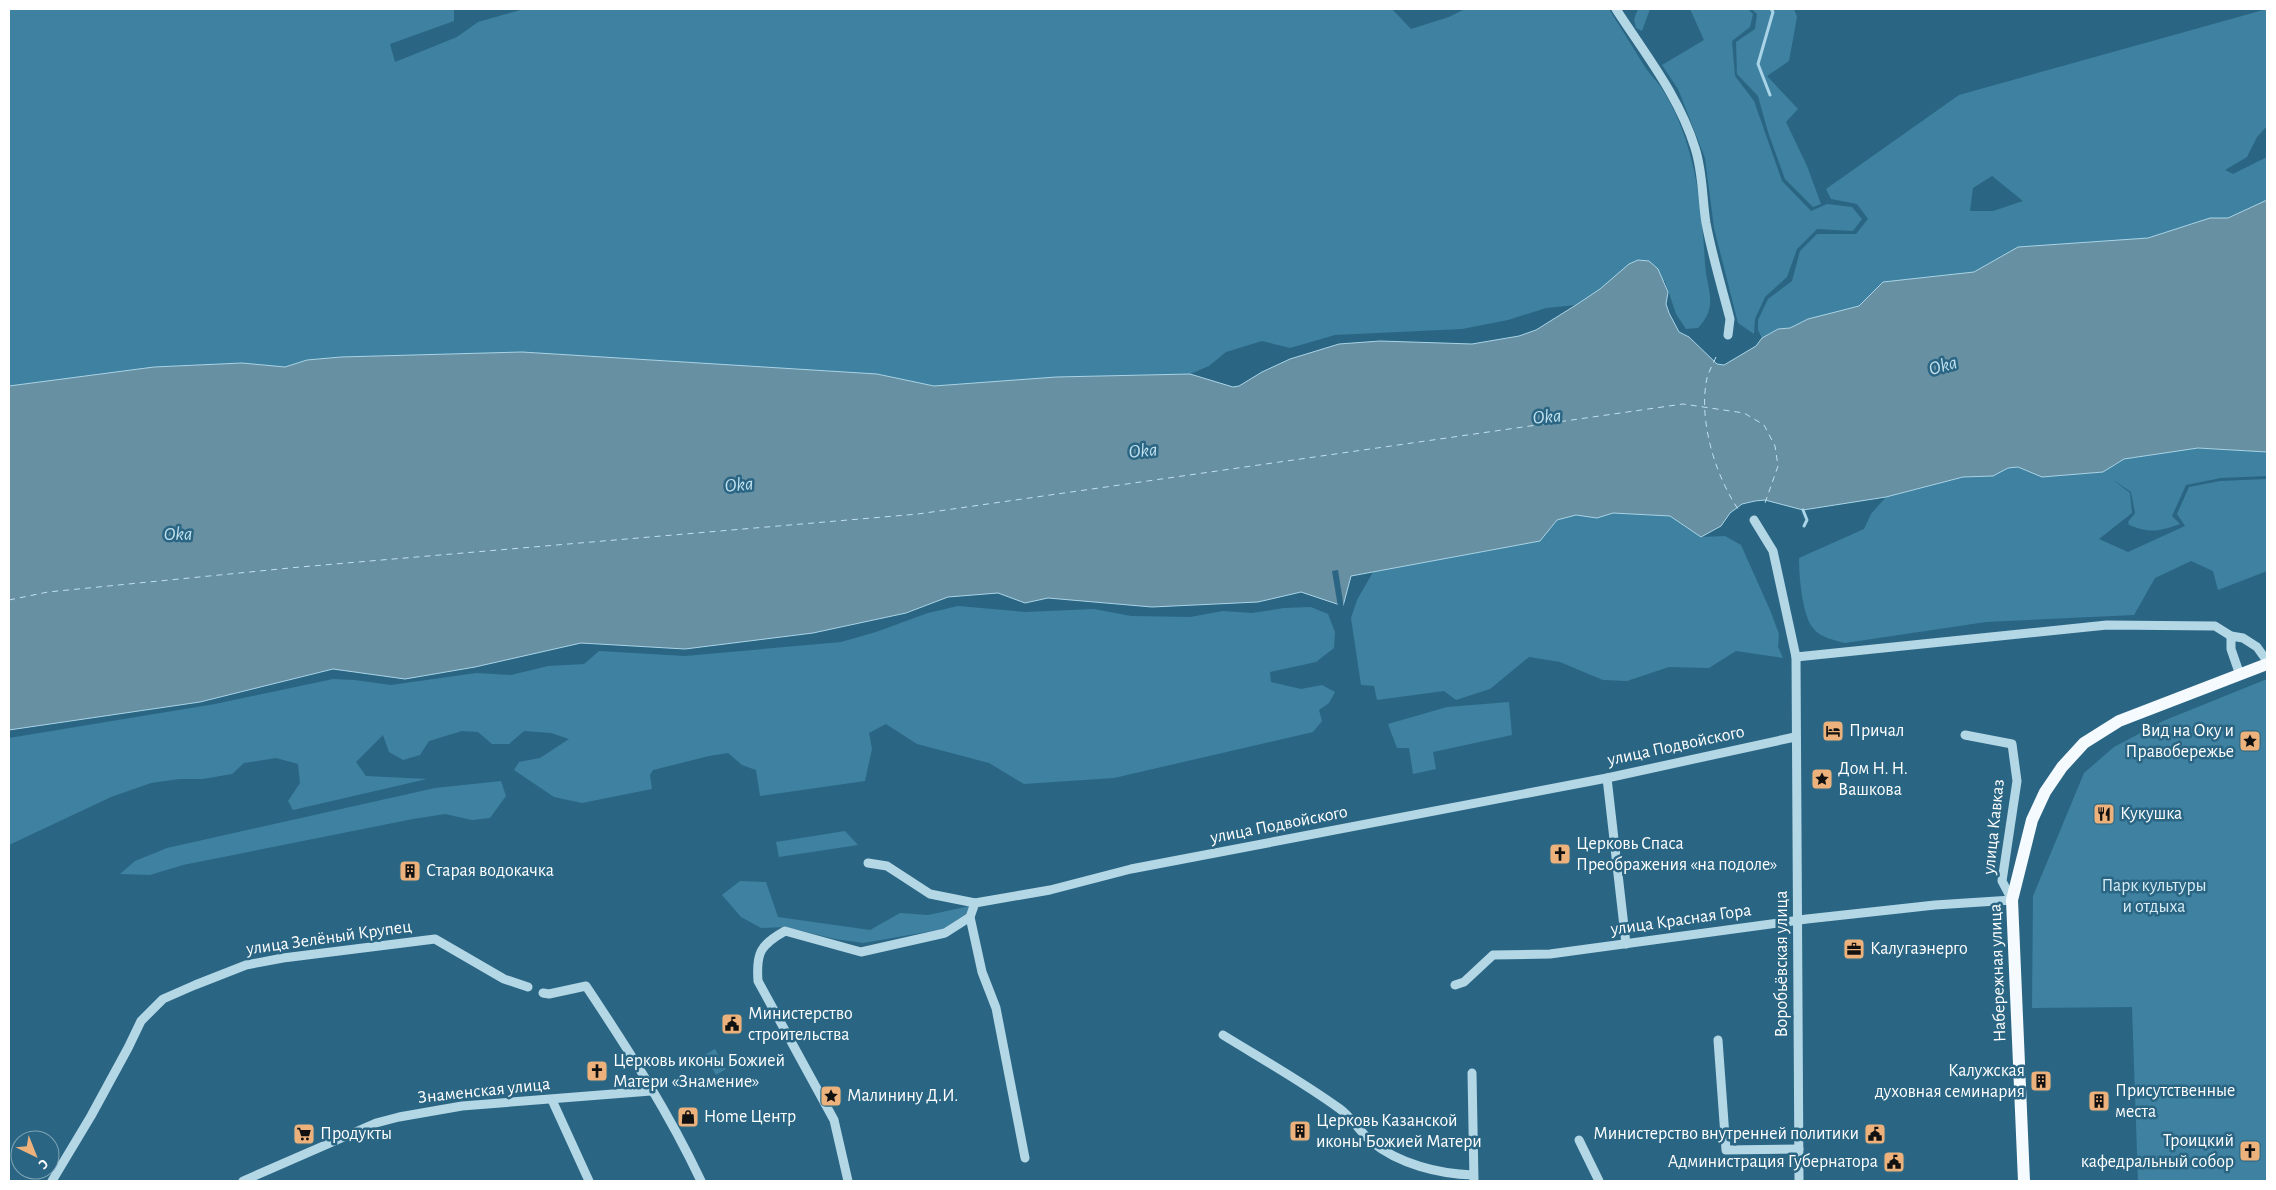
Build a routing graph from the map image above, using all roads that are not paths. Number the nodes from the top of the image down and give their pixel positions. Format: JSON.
{"nodes":[{"id":1,"x":1617,"y":9,"type":"edge"},
{"id":2,"x":1728,"y":335,"type":"dead end"},
{"id":3,"x":1754,"y":520,"type":"dead end"},
{"id":4,"x":2231,"y":636,"type":"junction"},
{"id":5,"x":1796,"y":657,"type":"junction"},
{"id":6,"x":2267,"y":663,"type":"edge"},
{"id":7,"x":2240,"y":675,"type":"junction"},
{"id":8,"x":1964,"y":735,"type":"dead end"},
{"id":9,"x":1795,"y":737,"type":"junction"},
{"id":10,"x":1607,"y":778,"type":"junction"},
{"id":11,"x":868,"y":864,"type":"dead end"},
{"id":12,"x":2012,"y":900,"type":"junction"},
{"id":13,"x":975,"y":903,"type":"junction"},
{"id":14,"x":970,"y":917,"type":"junction"},
{"id":15,"x":1798,"y":920,"type":"junction"},
{"id":16,"x":1626,"y":944,"type":"junction"},
{"id":17,"x":1455,"y":986,"type":"dead end"},
{"id":18,"x":528,"y":987,"type":"dead end"},
{"id":19,"x":543,"y":993,"type":"dead end"},
{"id":20,"x":1223,"y":1035,"type":"dead end"},
{"id":21,"x":1718,"y":1040,"type":"dead end"},
{"id":22,"x":1472,"y":1073,"type":"dead end"},
{"id":23,"x":651,"y":1091,"type":"junction"},
{"id":24,"x":552,"y":1100,"type":"junction"},
{"id":25,"x":1579,"y":1140,"type":"dead end"},
{"id":26,"x":1799,"y":1149,"type":"junction"},
{"id":27,"x":1024,"y":1158,"type":"dead end"},
{"id":28,"x":1473,"y":1178,"type":"edge"},
{"id":29,"x":52,"y":1181,"type":"edge"},
{"id":30,"x":243,"y":1181,"type":"edge"},
{"id":31,"x":589,"y":1181,"type":"edge"},
{"id":32,"x":701,"y":1181,"type":"edge"},
{"id":33,"x":848,"y":1181,"type":"edge"},
{"id":34,"x":1598,"y":1181,"type":"edge"},
{"id":35,"x":1799,"y":1181,"type":"edge"},
{"id":36,"x":2024,"y":1181,"type":"edge"}],
"edges":[{"from":1,"to":2,"type":"street"},
{"from":3,"to":5,"type":"street","name":"Воробьёвская улица"},
{"from":4,"to":5,"type":"street","name":"Набережная улица"},
{"from":4,"to":6,"type":"street","name":"Набережная улица"},
{"from":4,"to":7,"type":"street"},
{"from":5,"to":9,"type":"street","name":"Воробьёвская улица"},
{"from":6,"to":7,"type":"main road","name":"Набережная улица"},
{"from":7,"to":12,"type":"main road","name":"Набережная улица"},
{"from":8,"to":12,"type":"street","name":"улица Кавказ"},
{"from":9,"to":10,"type":"street","name":"улица Подвойского"},
{"from":9,"to":15,"type":"street","name":"Воробьёвская улица"},
{"from":10,"to":13,"type":"street","name":"улица Подвойского"},
{"from":10,"to":16,"type":"street"},
{"from":11,"to":13,"type":"street"},
{"from":12,"to":15,"type":"street","name":"улица Красная Гора"},
{"from":12,"to":36,"type":"main road","name":"Набережная улица"},
{"from":13,"to":14,"type":"street"},
{"from":14,"to":27,"type":"street"},
{"from":14,"to":33,"type":"street"},
{"from":15,"to":16,"type":"street","name":"улица Красная Гора"},
{"from":15,"to":26,"type":"street","name":"Воробьёвская улица"},
{"from":16,"to":17,"type":"street","name":"улица Красная Гора"},
{"from":18,"to":29,"type":"street","name":"улица Зелёный Крупец"},
{"from":19,"to":23,"type":"street"},
{"from":20,"to":28,"type":"street"},
{"from":21,"to":26,"type":"street"},
{"from":22,"to":28,"type":"street"},
{"from":23,"to":24,"type":"street","name":"Знаменская улица"},
{"from":23,"to":32,"type":"street"},
{"from":24,"to":30,"type":"street","name":"Знаменская улица"},
{"from":24,"to":31,"type":"street"},
{"from":25,"to":34,"type":"street"},
{"from":26,"to":35,"type":"street","name":"Воробьёвская улица"}]}
